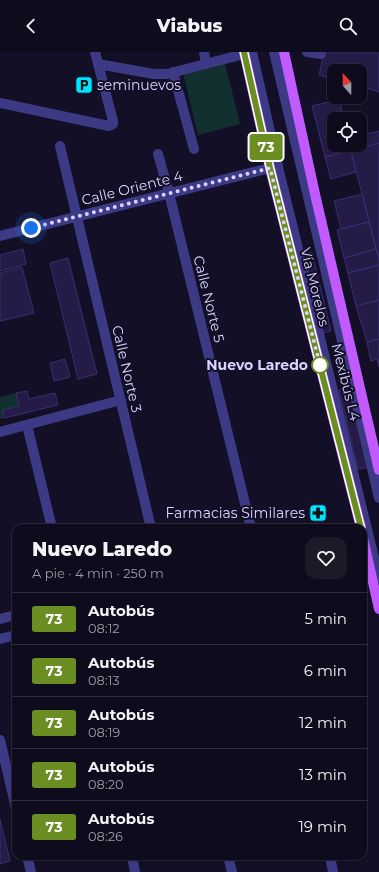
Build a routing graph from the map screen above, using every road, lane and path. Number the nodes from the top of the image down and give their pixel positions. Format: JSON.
{"nodes":[{"id":1,"x":95,"y":52,"type":"edge"},
{"id":2,"x":204,"y":52,"type":"edge"},
{"id":3,"x":274,"y":52,"type":"edge"},
{"id":4,"x":284,"y":52,"type":"edge"},
{"id":5,"x":307,"y":52,"type":"edge"},
{"id":6,"x":247,"y":53,"type":"edge"},
{"id":7,"x":321,"y":54,"type":"dead end"},
{"id":8,"x":98,"y":64,"type":"junction"},
{"id":9,"x":206,"y":64,"type":"junction"},
{"id":10,"x":173,"y":72,"type":"junction"},
{"id":11,"x":0,"y":104,"type":"edge"},
{"id":12,"x":60,"y":146,"type":"dead end"},
{"id":13,"x":194,"y":149,"type":"dead end"},
{"id":14,"x":158,"y":154,"type":"dead end"},
{"id":15,"x":270,"y":168,"type":"junction"},
{"id":16,"x":168,"y":193,"type":"junction"},
{"id":17,"x":77,"y":216,"type":"junction"},
{"id":18,"x":0,"y":236,"type":"edge"},
{"id":19,"x":120,"y":400,"type":"junction"},
{"id":20,"x":27,"y":425,"type":"junction"},
{"id":21,"x":0,"y":432,"type":"edge"},
{"id":22,"x":379,"y":470,"type":"edge"},
{"id":23,"x":379,"y":498,"type":"edge"},
{"id":24,"x":51,"y":524,"type":"edge"},
{"id":25,"x":150,"y":524,"type":"edge"},
{"id":26,"x":250,"y":524,"type":"edge"},
{"id":27,"x":360,"y":524,"type":"edge"},
{"id":28,"x":366,"y":524,"type":"edge"},
{"id":29,"x":367,"y":529,"type":"edge"},
{"id":30,"x":367,"y":562,"type":"edge"},
{"id":31,"x":379,"y":578,"type":"edge"},
{"id":32,"x":379,"y":609,"type":"edge"},
{"id":33,"x":12,"y":616,"type":"edge"},
{"id":34,"x":0,"y":619,"type":"edge"},
{"id":35,"x":12,"y":636,"type":"edge"},
{"id":36,"x":0,"y":639,"type":"edge"},
{"id":37,"x":0,"y":740,"type":"edge"},
{"id":38,"x":12,"y":791,"type":"edge"},
{"id":39,"x":28,"y":860,"type":"edge"},
{"id":40,"x":133,"y":860,"type":"edge"},
{"id":41,"x":229,"y":860,"type":"edge"},
{"id":42,"x":331,"y":860,"type":"edge"},
{"id":43,"x":31,"y":872,"type":"edge"},
{"id":44,"x":136,"y":872,"type":"edge"},
{"id":45,"x":232,"y":872,"type":"edge"},
{"id":46,"x":333,"y":872,"type":"edge"}],
"edges":[{"from":1,"to":8,"type":"street"},
{"from":2,"to":9,"type":"street"},
{"from":3,"to":23,"type":"street","name":"Mexibús L4"},
{"from":4,"to":22,"type":"main road","name":"Vía Morelos"},
{"from":5,"to":7,"type":"street"},
{"from":6,"to":9,"type":"street"},
{"from":6,"to":15,"type":"main road","name":"Vía Morelos"},
{"from":6,"to":28,"type":"street","name":"Mexibús L4"},
{"from":8,"to":10,"type":"street"},
{"from":8,"to":11,"type":"street"},
{"from":9,"to":10,"type":"street"},
{"from":10,"to":13,"type":"street"},
{"from":12,"to":17,"type":"street","name":"Calle Norte 3"},
{"from":14,"to":16,"type":"street","name":"Calle Norte 5"},
{"from":15,"to":16,"type":"street","name":"Calle Oriente 4"},
{"from":15,"to":27,"type":"main road","name":"Vía Morelos"},
{"from":16,"to":17,"type":"street","name":"Calle Oriente 4"},
{"from":16,"to":26,"type":"street","name":"Calle Norte 5"},
{"from":17,"to":18,"type":"street","name":"Calle Oriente 4"},
{"from":17,"to":19,"type":"street","name":"Calle Norte 3"},
{"from":19,"to":20,"type":"street"},
{"from":19,"to":25,"type":"street","name":"Calle Norte 3"},
{"from":20,"to":21,"type":"street"},
{"from":20,"to":24,"type":"street"},
{"from":29,"to":31,"type":"street","name":"Mexibús L4"},
{"from":30,"to":32,"type":"main road"},
{"from":33,"to":34,"type":"street"},
{"from":35,"to":36,"type":"street"},
{"from":37,"to":38,"type":"street"},
{"from":39,"to":43,"type":"street"},
{"from":40,"to":44,"type":"street"},
{"from":41,"to":45,"type":"street"},
{"from":42,"to":46,"type":"street"}]}
